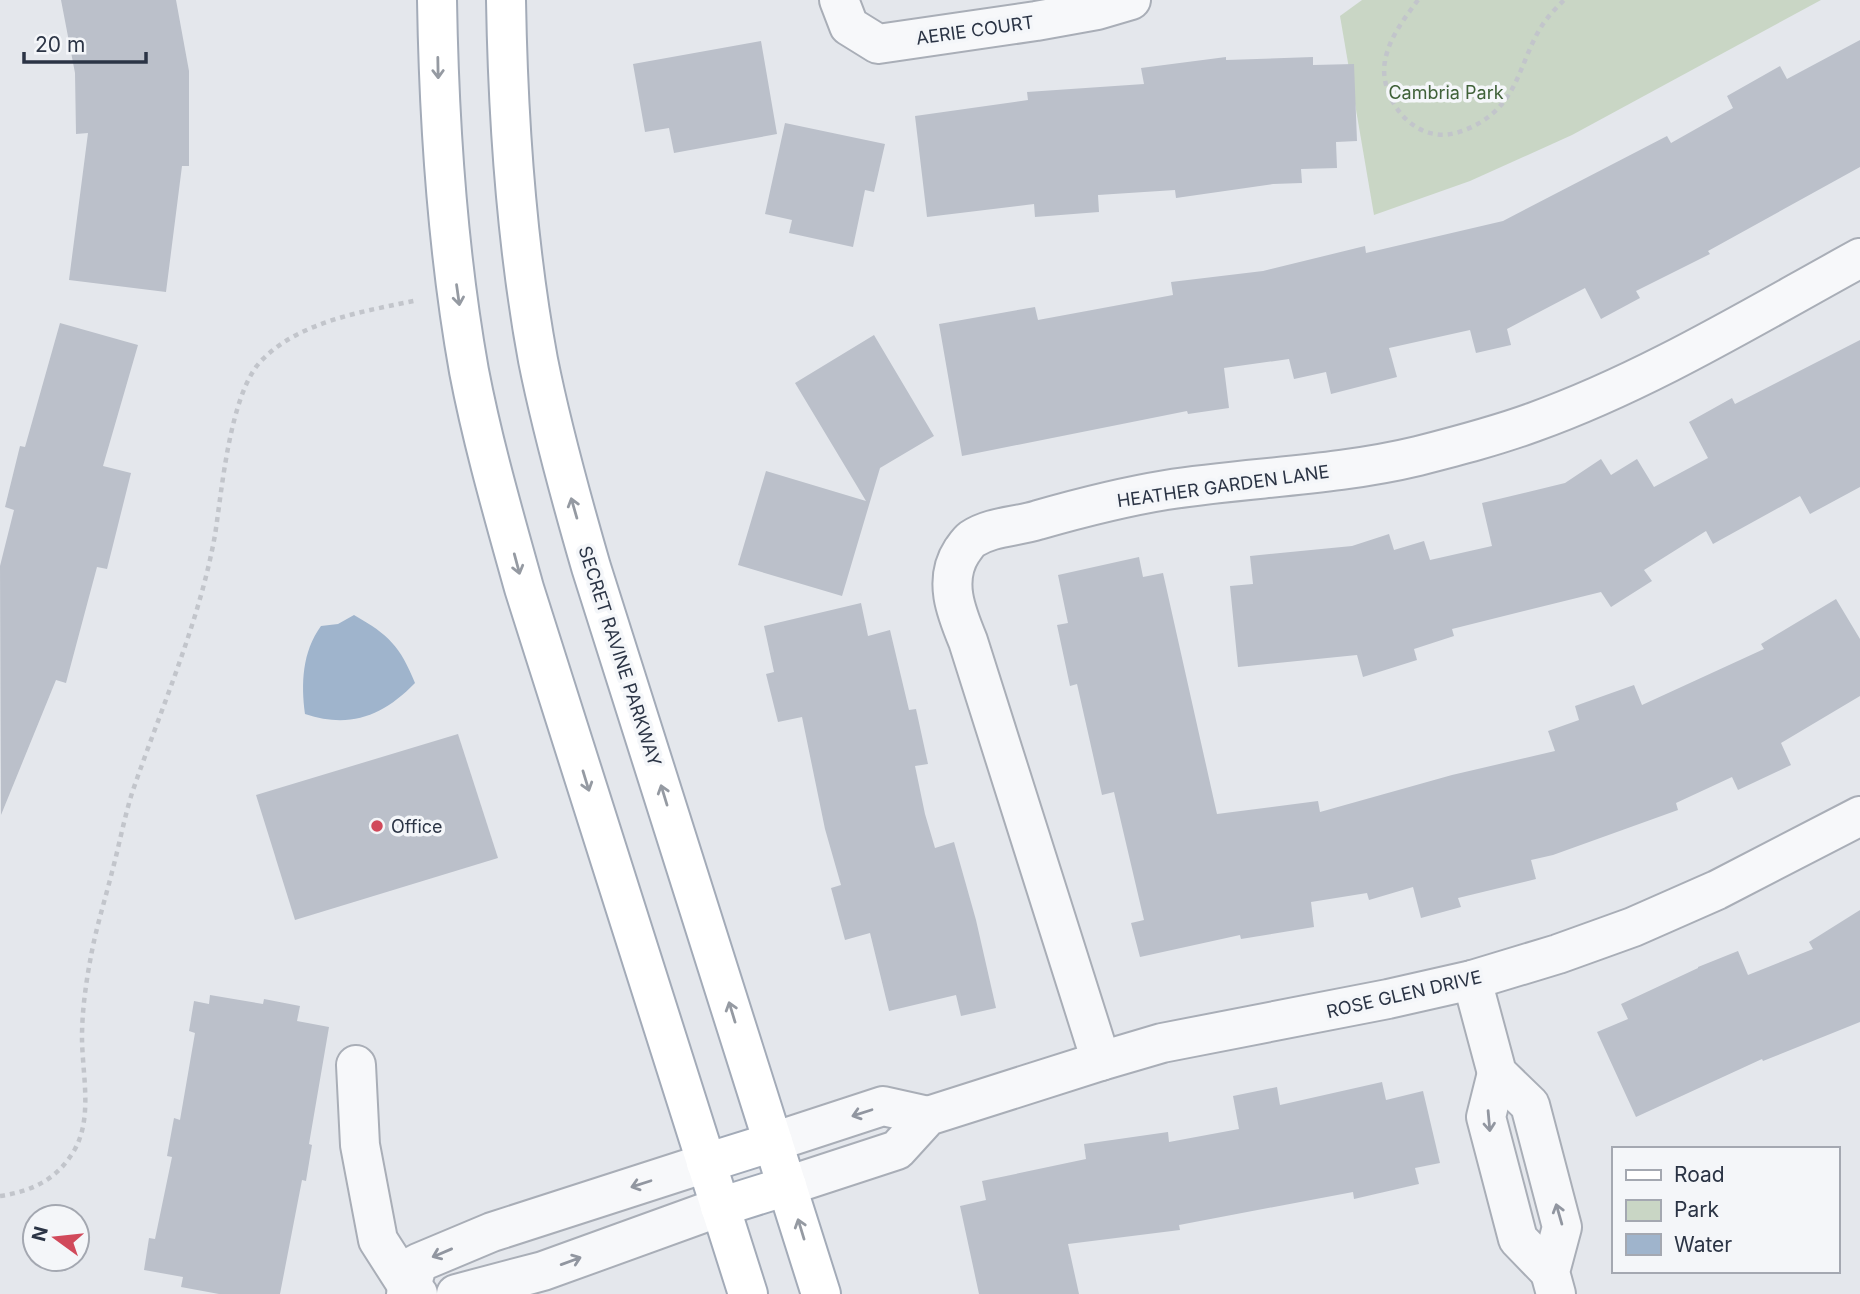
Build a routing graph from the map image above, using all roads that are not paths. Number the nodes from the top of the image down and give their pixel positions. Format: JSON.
{"nodes":[{"id":1,"x":437,"y":0,"type":"edge"},
{"id":2,"x":506,"y":0,"type":"edge"},
{"id":3,"x":839,"y":0,"type":"edge"},
{"id":4,"x":1131,"y":0,"type":"edge"},
{"id":5,"x":1860,"y":258,"type":"edge"},
{"id":6,"x":1860,"y":816,"type":"edge"},
{"id":7,"x":1472,"y":980,"type":"junction"},
{"id":8,"x":1101,"y":1061,"type":"junction"},
{"id":9,"x":356,"y":1065,"type":"dead end"},
{"id":10,"x":1497,"y":1073,"type":"junction"},
{"id":11,"x":928,"y":1116,"type":"junction"},
{"id":12,"x":773,"y":1142,"type":"junction"},
{"id":13,"x":1543,"y":1157,"type":"junction"},
{"id":14,"x":706,"y":1163,"type":"junction"},
{"id":15,"x":1499,"y":1169,"type":"junction"},
{"id":16,"x":787,"y":1186,"type":"junction"},
{"id":17,"x":720,"y":1207,"type":"junction"},
{"id":18,"x":1553,"y":1283,"type":"edge"},
{"id":19,"x":412,"y":1293,"type":"edge"},
{"id":20,"x":456,"y":1294,"type":"edge"},
{"id":21,"x":748,"y":1294,"type":"edge"},
{"id":22,"x":821,"y":1294,"type":"edge"}],
"edges":[{"from":1,"to":14,"type":"main road","one_way":true},
{"from":12,"to":2,"type":"main road","name":"SECRET RAVINE PARKWAY","one_way":true},
{"from":3,"to":4,"type":"street","name":"AERIE COURT"},
{"from":5,"to":8,"type":"street","name":"HEATHER GARDEN LANE"},
{"from":6,"to":7,"type":"street","name":"ROSE GLEN DRIVE"},
{"from":7,"to":8,"type":"street","name":"ROSE GLEN DRIVE"},
{"from":7,"to":10,"type":"street"},
{"from":8,"to":11,"type":"street","name":"ROSE GLEN DRIVE"},
{"from":9,"to":19,"type":"street"},
{"from":10,"to":13,"type":"street"},
{"from":10,"to":15,"type":"street","one_way":true},
{"from":11,"to":12,"type":"street","one_way":true},
{"from":11,"to":16,"type":"street"},
{"from":12,"to":14,"type":"main road"},
{"from":12,"to":16,"type":"main road","name":"SECRET RAVINE PARKWAY"},
{"from":13,"to":15,"type":"street"},
{"from":18,"to":13,"type":"street","one_way":true},
{"from":14,"to":17,"type":"main road"},
{"from":14,"to":19,"type":"street","one_way":true},
{"from":15,"to":18,"type":"street"},
{"from":16,"to":17,"type":"main road"},
{"from":22,"to":16,"type":"main road","name":"SECRET RAVINE PARKWAY","one_way":true},
{"from":20,"to":17,"type":"street","one_way":true},
{"from":17,"to":21,"type":"main road"}]}
